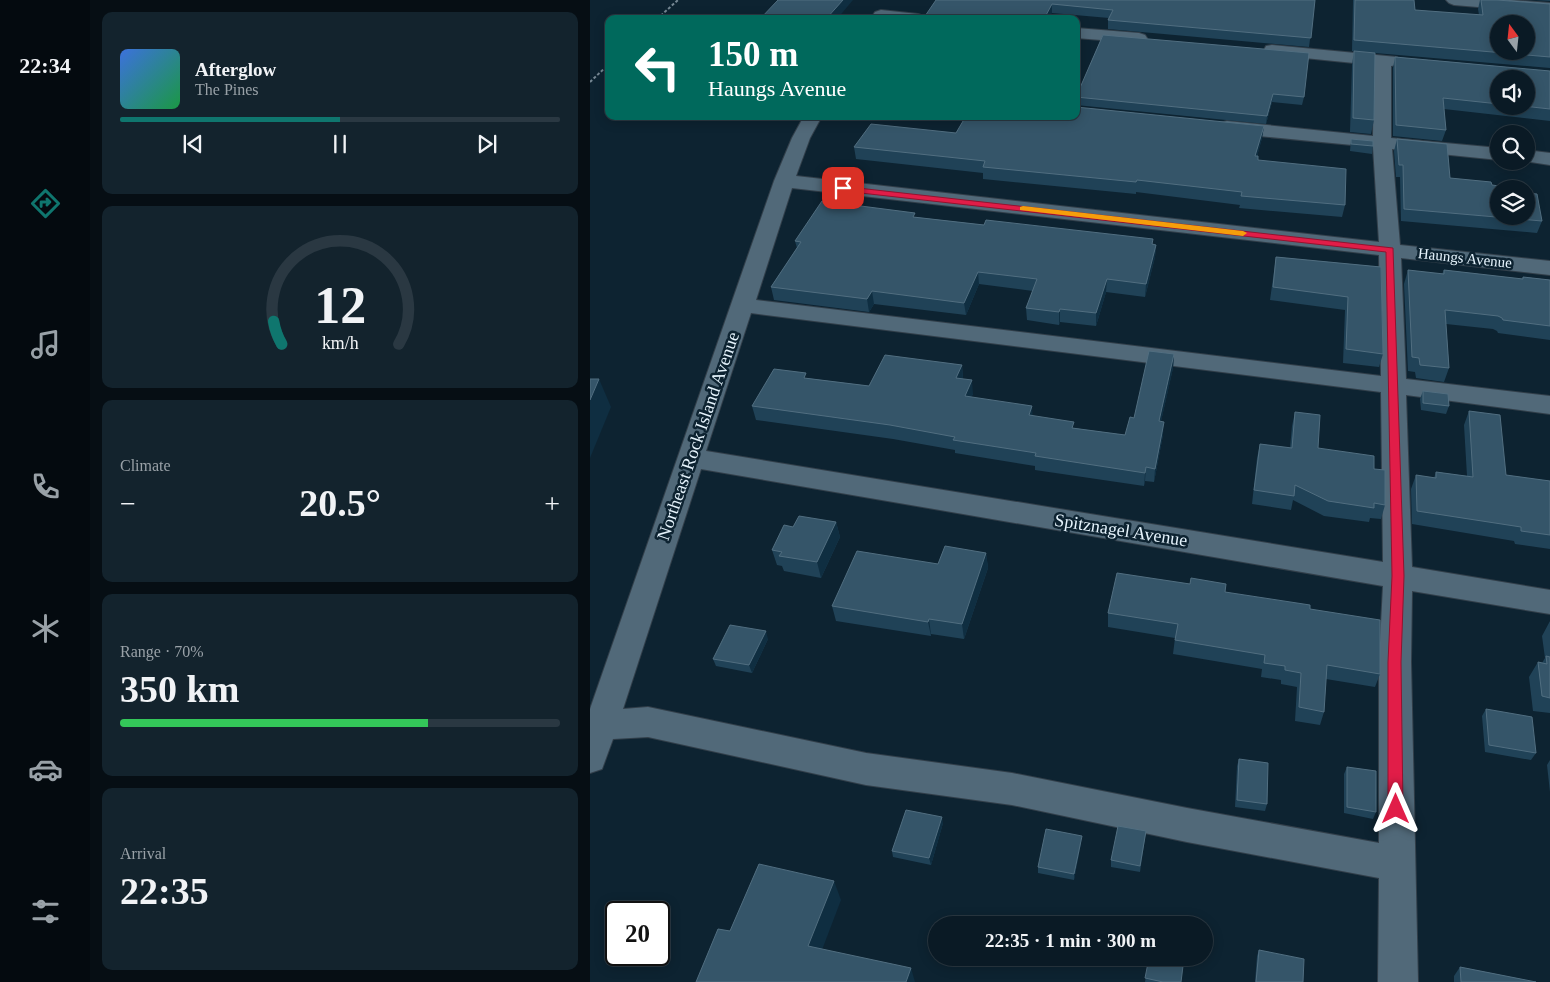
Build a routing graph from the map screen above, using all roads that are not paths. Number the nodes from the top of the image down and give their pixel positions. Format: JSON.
{"nodes":[{"id":1,"x":896,"y":0,"type":"edge"},
{"id":2,"x":1454,"y":0,"type":"edge"},
{"id":3,"x":1550,"y":8,"type":"edge"},
{"id":4,"x":882,"y":15,"type":"edge"},
{"id":5,"x":1080,"y":33,"type":"edge"},
{"id":6,"x":1155,"y":40,"type":"edge"},
{"id":7,"x":1254,"y":49,"type":"edge"},
{"id":8,"x":812,"y":120,"type":"edge"},
{"id":9,"x":1210,"y":125,"type":"edge"},
{"id":10,"x":1382,"y":142,"type":"junction"},
{"id":11,"x":1490,"y":153,"type":"edge"},
{"id":12,"x":1535,"y":157,"type":"edge"},
{"id":13,"x":1550,"y":158,"type":"edge"},
{"id":14,"x":784,"y":182,"type":"junction"},
{"id":15,"x":1390,"y":250,"type":"junction"},
{"id":16,"x":1550,"y":268,"type":"edge"},
{"id":17,"x":742,"y":305,"type":"junction"},
{"id":18,"x":1393,"y":385,"type":"junction"},
{"id":19,"x":1550,"y":405,"type":"edge"},
{"id":20,"x":691,"y":458,"type":"junction"},
{"id":21,"x":1398,"y":576,"type":"junction"},
{"id":22,"x":1550,"y":602,"type":"edge"},
{"id":23,"x":601,"y":724,"type":"junction"},
{"id":24,"x":590,"y":758,"type":"edge"},
{"id":25,"x":1396,"y":864,"type":"junction"},
{"id":26,"x":1398,"y":982,"type":"edge"}],
"edges":[{"from":1,"to":4,"type":"street"},
{"from":2,"to":3,"type":"street"},
{"from":5,"to":6,"type":"street"},
{"from":7,"to":10,"type":"street"},
{"from":8,"to":14,"type":"street","name":"Northeast Rock Island Avenue"},
{"from":9,"to":10,"type":"street"},
{"from":10,"to":11,"type":"street"},
{"from":10,"to":15,"type":"street"},
{"from":12,"to":13,"type":"street"},
{"from":14,"to":15,"type":"street","name":"Haungs Avenue"},
{"from":14,"to":17,"type":"street","name":"Northeast Rock Island Avenue"},
{"from":15,"to":16,"type":"street","name":"Haungs Avenue"},
{"from":15,"to":18,"type":"street"},
{"from":17,"to":18,"type":"street"},
{"from":17,"to":20,"type":"street","name":"Northeast Rock Island Avenue"},
{"from":18,"to":19,"type":"street"},
{"from":18,"to":21,"type":"street"},
{"from":20,"to":21,"type":"street","name":"Spitznagel Avenue"},
{"from":20,"to":23,"type":"street","name":"Northeast Rock Island Avenue"},
{"from":21,"to":22,"type":"street","name":"Spitznagel Avenue"},
{"from":21,"to":25,"type":"street"},
{"from":23,"to":24,"type":"street","name":"Northeast Rock Island Avenue"},
{"from":23,"to":25,"type":"street"},
{"from":25,"to":26,"type":"street"}]}
